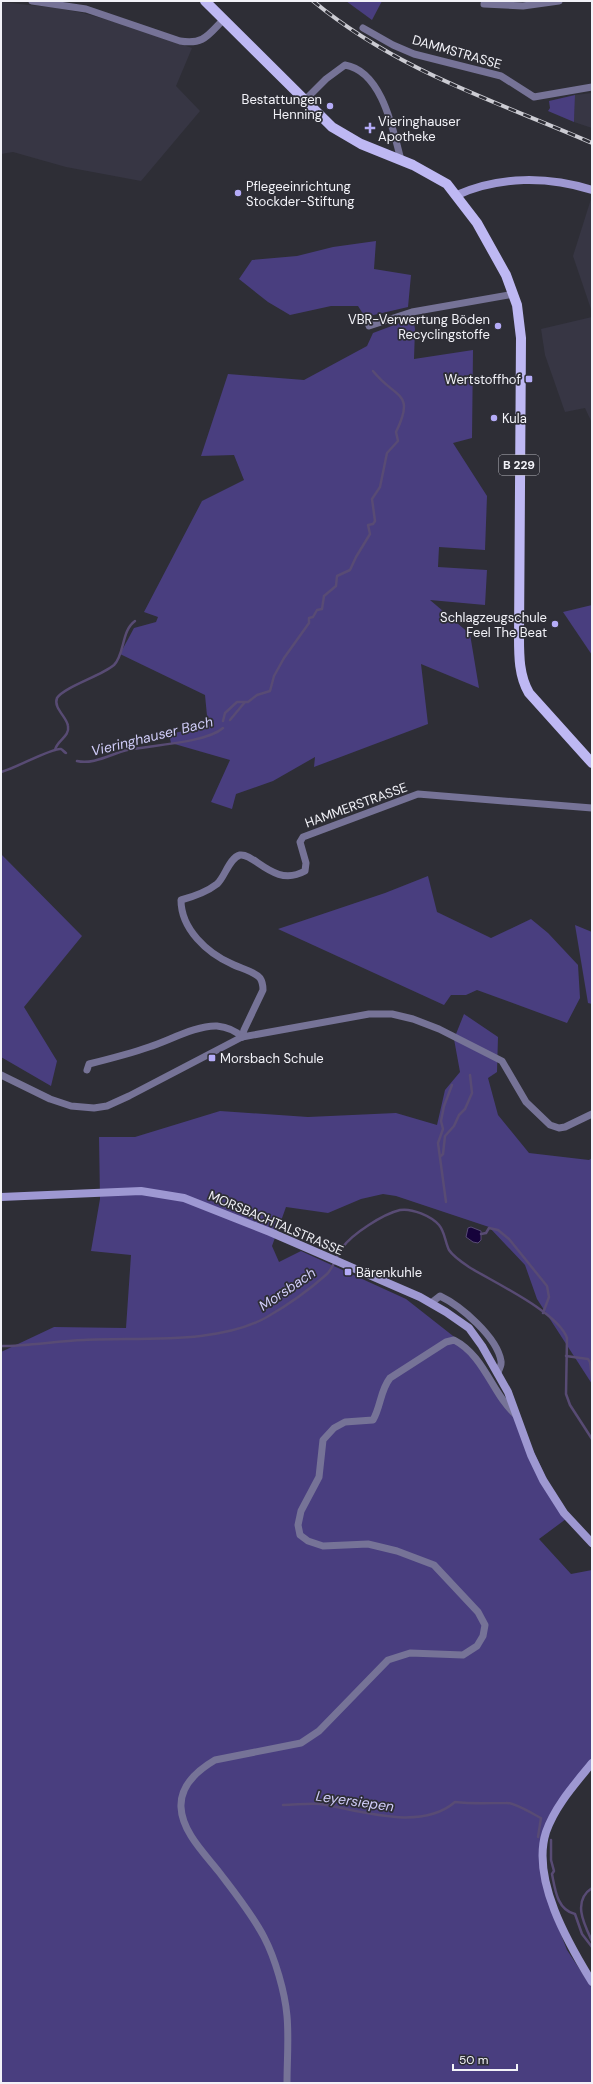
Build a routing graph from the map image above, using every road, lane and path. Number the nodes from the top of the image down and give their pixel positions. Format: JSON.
{"nodes":[{"id":1,"x":32,"y":1,"type":"edge"},
{"id":2,"x":205,"y":1,"type":"edge"},
{"id":3,"x":559,"y":1,"type":"edge"},
{"id":4,"x":484,"y":4,"type":"dead end"},
{"id":5,"x":224,"y":19,"type":"junction"},
{"id":6,"x":363,"y":28,"type":"dead end"},
{"id":7,"x":592,"y":87,"type":"edge"},
{"id":8,"x":304,"y":101,"type":"junction"},
{"id":9,"x":401,"y":160,"type":"junction"},
{"id":10,"x":592,"y":190,"type":"edge"},
{"id":11,"x":457,"y":195,"type":"junction"},
{"id":12,"x":514,"y":294,"type":"junction"},
{"id":13,"x":369,"y":326,"type":"dead end"},
{"id":14,"x":592,"y":763,"type":"edge"},
{"id":15,"x":592,"y":808,"type":"edge"},
{"id":16,"x":242,"y":1037,"type":"junction"},
{"id":17,"x":86,"y":1070,"type":"dead end"},
{"id":18,"x":1,"y":1075,"type":"edge"},
{"id":19,"x":592,"y":1114,"type":"edge"},
{"id":20,"x":1,"y":1197,"type":"edge"},
{"id":21,"x":516,"y":1415,"type":"junction"},
{"id":22,"x":592,"y":1543,"type":"edge"},
{"id":23,"x":592,"y":1763,"type":"edge"},
{"id":24,"x":592,"y":1982,"type":"edge"},
{"id":25,"x":287,"y":2083,"type":"edge"}],
"edges":[{"from":1,"to":5,"type":"street"},
{"from":2,"to":5,"type":"main road","number":"B 229"},
{"from":3,"to":4,"type":"street"},
{"from":5,"to":8,"type":"main road","number":"B 229"},
{"from":6,"to":7,"type":"street","name":"DAMMSTRASSE"},
{"from":8,"to":9,"type":"main road","number":"B 229"},
{"from":8,"to":9,"type":"street"},
{"from":9,"to":11,"type":"main road","number":"B 229"},
{"from":10,"to":11,"type":"main road"},
{"from":11,"to":12,"type":"main road","number":"B 229"},
{"from":12,"to":13,"type":"street"},
{"from":12,"to":14,"type":"main road","number":"B 229"},
{"from":15,"to":16,"type":"street","name":"HAMMERSTRASSE"},
{"from":16,"to":17,"type":"street"},
{"from":16,"to":18,"type":"street"},
{"from":16,"to":19,"type":"street"},
{"from":20,"to":21,"type":"main road","name":"MORSBACHTALSTRASSE"},
{"from":21,"to":22,"type":"main road","name":"MORSBACHTALSTRASSE"},
{"from":21,"to":25,"type":"street"},
{"from":23,"to":24,"type":"main road"}]}
